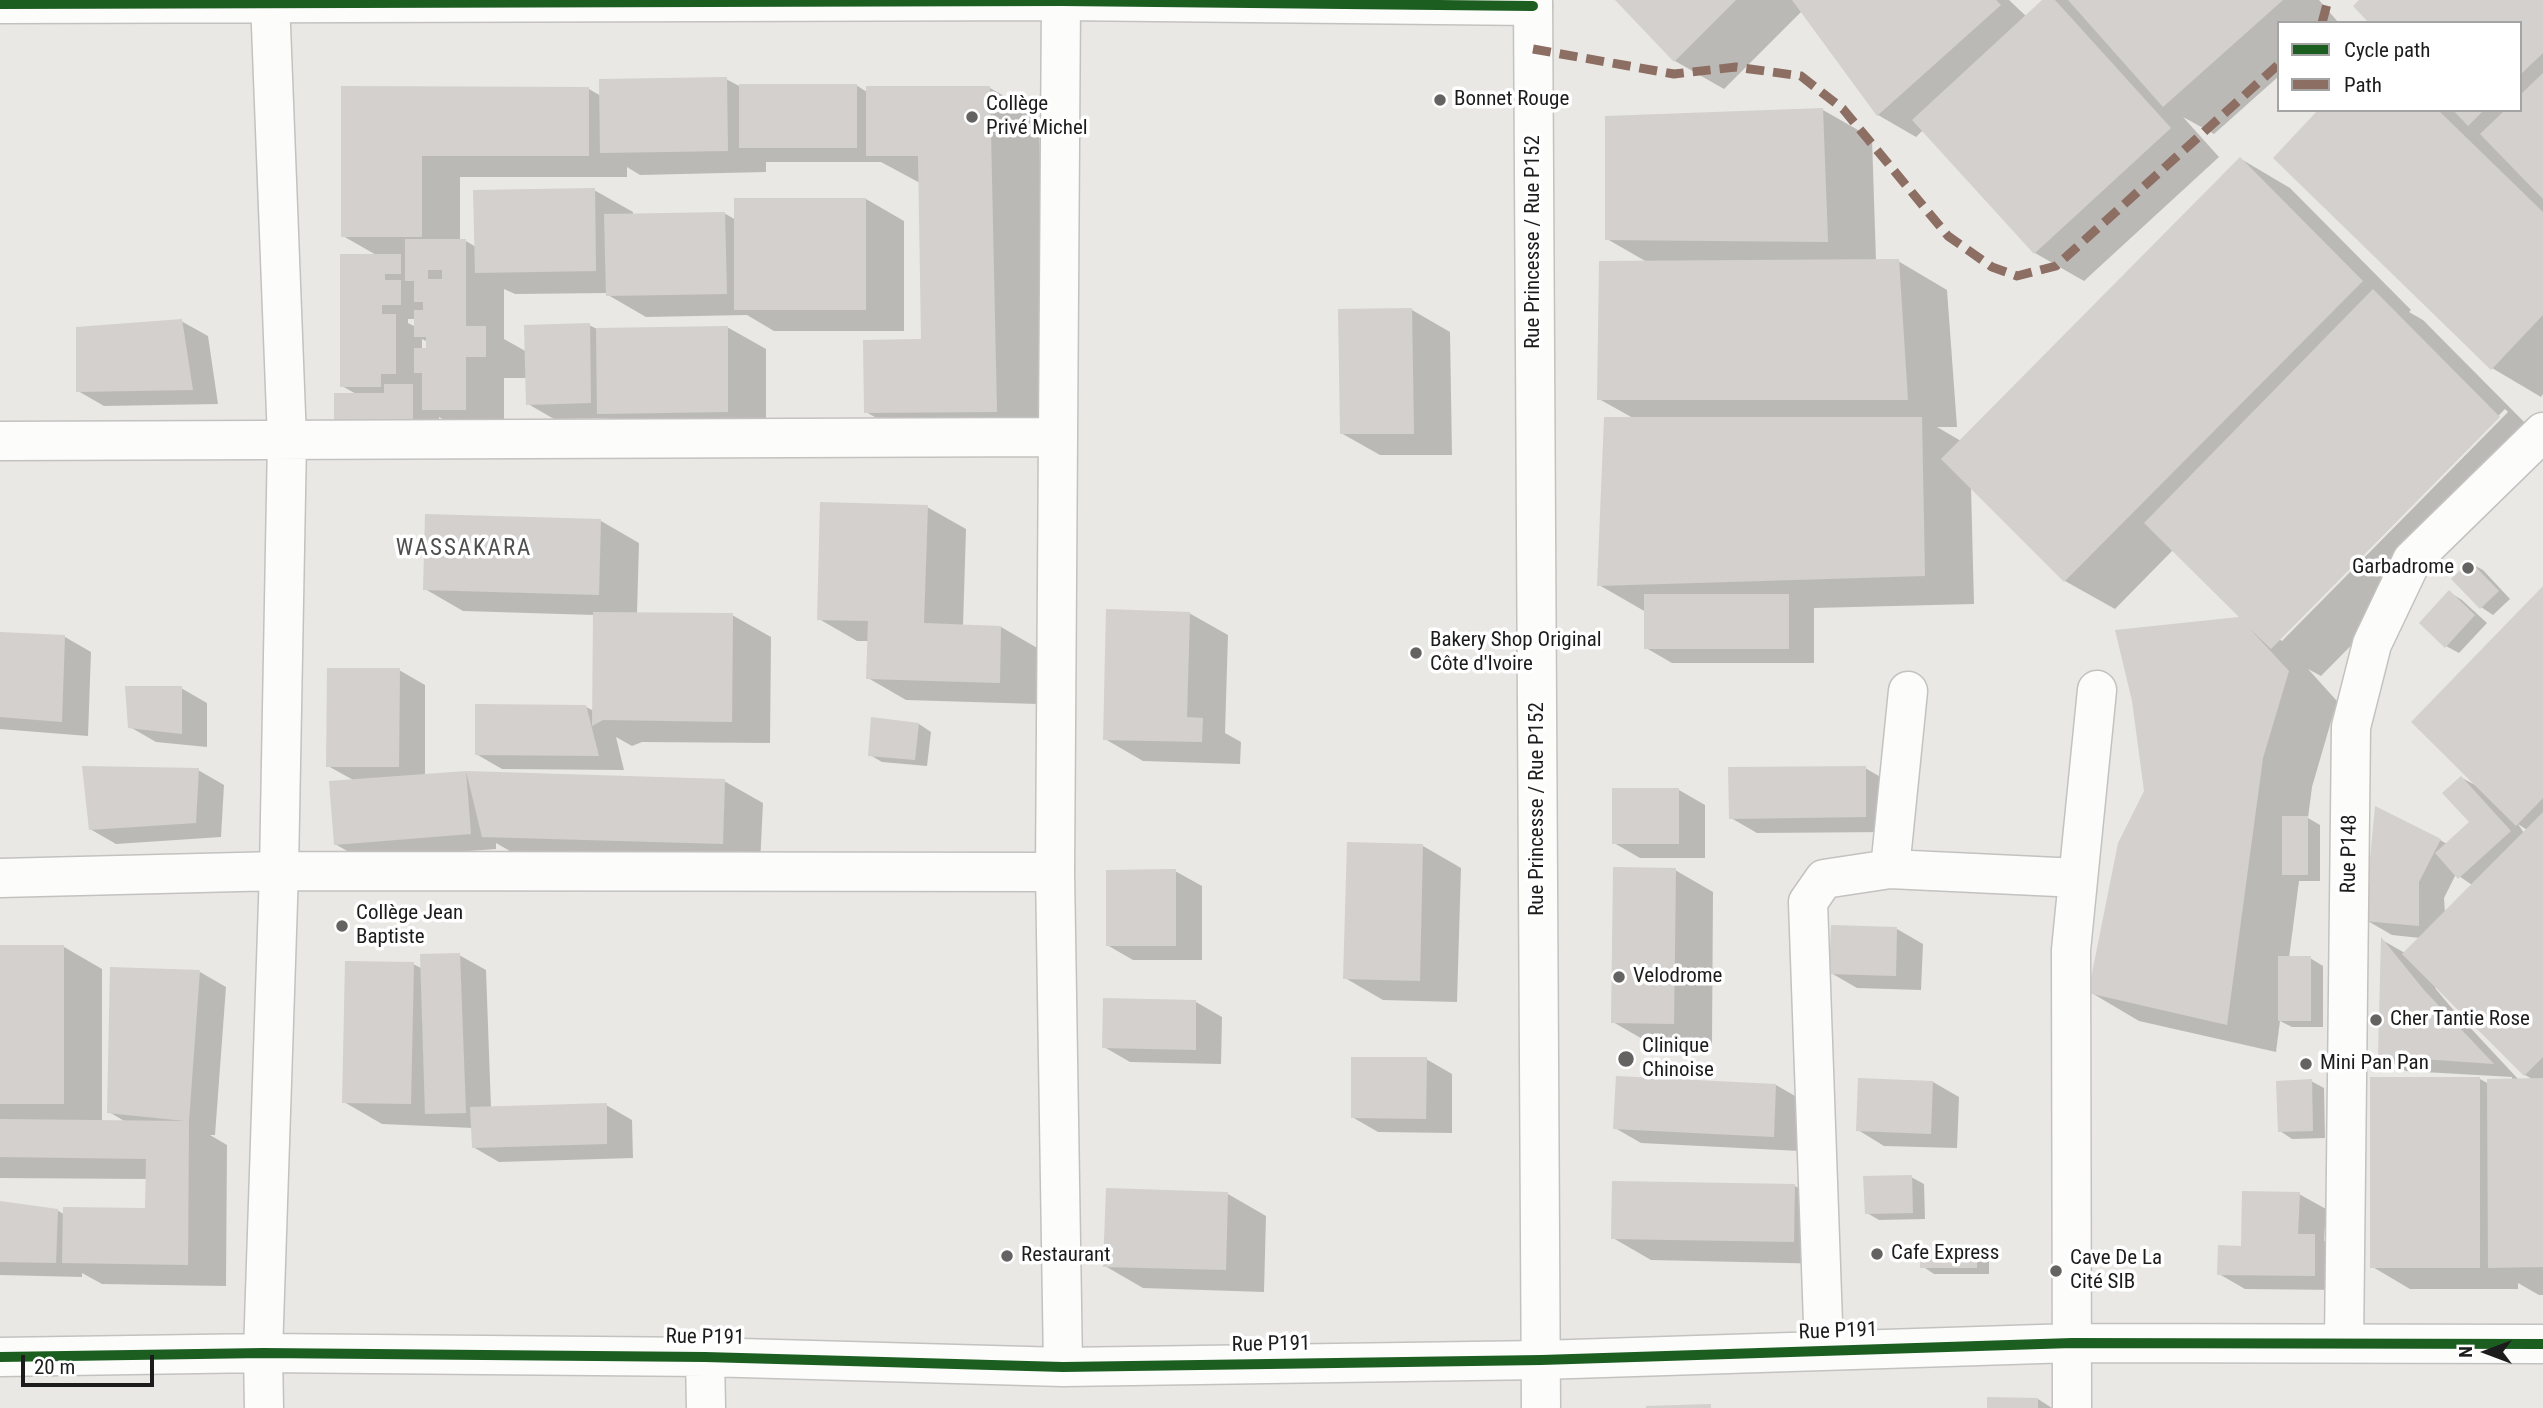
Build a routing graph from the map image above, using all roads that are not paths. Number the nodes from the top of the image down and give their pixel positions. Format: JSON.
{"nodes":[{"id":1,"x":270,"y":1,"type":"edge"},
{"id":2,"x":1061,"y":1,"type":"edge"},
{"id":3,"x":1533,"y":3,"type":"edge"},
{"id":4,"x":0,"y":4,"type":"edge"},
{"id":5,"x":2543,"y":432,"type":"edge"},
{"id":6,"x":1057,"y":437,"type":"junction"},
{"id":7,"x":287,"y":440,"type":"junction"},
{"id":8,"x":0,"y":441,"type":"edge"},
{"id":9,"x":2097,"y":690,"type":"dead end"},
{"id":10,"x":1908,"y":691,"type":"dead end"},
{"id":11,"x":1890,"y":869,"type":"junction"},
{"id":12,"x":279,"y":871,"type":"junction"},
{"id":13,"x":1055,"y":872,"type":"junction"},
{"id":14,"x":0,"y":878,"type":"edge"},
{"id":15,"x":2078,"y":878,"type":"junction"},
{"id":16,"x":2073,"y":1343,"type":"junction"},
{"id":17,"x":2344,"y":1343,"type":"junction"},
{"id":18,"x":2543,"y":1344,"type":"edge"},
{"id":19,"x":1825,"y":1351,"type":"junction"},
{"id":20,"x":263,"y":1353,"type":"junction"},
{"id":21,"x":0,"y":1357,"type":"edge"},
{"id":22,"x":705,"y":1357,"type":"junction"},
{"id":23,"x":1541,"y":1360,"type":"junction"},
{"id":24,"x":1063,"y":1367,"type":"junction"},
{"id":25,"x":264,"y":1408,"type":"edge"},
{"id":26,"x":706,"y":1408,"type":"edge"},
{"id":27,"x":1541,"y":1408,"type":"edge"},
{"id":28,"x":2073,"y":1408,"type":"edge"}],
"edges":[{"from":1,"to":2,"type":"street"},
{"from":1,"to":4,"type":"street"},
{"from":1,"to":7,"type":"street"},
{"from":2,"to":3,"type":"street"},
{"from":2,"to":6,"type":"street"},
{"from":3,"to":23,"type":"street","name":"Rue Princesse / Rue P152"},
{"from":5,"to":17,"type":"street","name":"Rue P148"},
{"from":6,"to":7,"type":"street"},
{"from":6,"to":13,"type":"street"},
{"from":7,"to":8,"type":"street"},
{"from":7,"to":12,"type":"street"},
{"from":9,"to":15,"type":"street"},
{"from":10,"to":11,"type":"street"},
{"from":11,"to":15,"type":"street"},
{"from":11,"to":19,"type":"street"},
{"from":12,"to":13,"type":"street"},
{"from":12,"to":14,"type":"street"},
{"from":12,"to":20,"type":"street"},
{"from":13,"to":24,"type":"street"},
{"from":15,"to":16,"type":"street"},
{"from":16,"to":17,"type":"street","name":"Rue P191"},
{"from":16,"to":19,"type":"street","name":"Rue P191"},
{"from":16,"to":28,"type":"street"},
{"from":17,"to":18,"type":"street","name":"Rue P191"},
{"from":19,"to":23,"type":"street","name":"Rue P191"},
{"from":20,"to":21,"type":"street","name":"Rue P191"},
{"from":20,"to":22,"type":"street","name":"Rue P191"},
{"from":20,"to":25,"type":"street"},
{"from":22,"to":24,"type":"street","name":"Rue P191"},
{"from":22,"to":26,"type":"street"},
{"from":23,"to":24,"type":"street","name":"Rue P191"},
{"from":23,"to":27,"type":"street","name":"Rue Princesse / Rue P152"}]}
